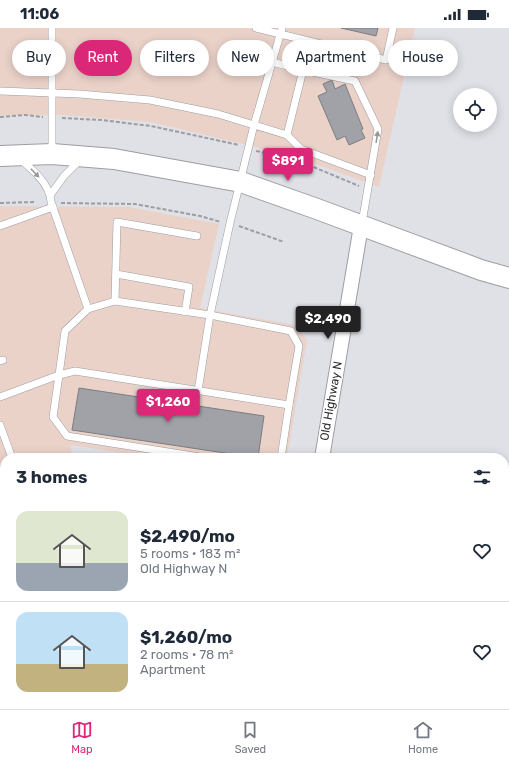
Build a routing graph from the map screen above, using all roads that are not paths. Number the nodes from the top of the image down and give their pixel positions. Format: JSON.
{"nodes":[{"id":1,"x":52,"y":28,"type":"edge"},
{"id":2,"x":256,"y":28,"type":"edge"},
{"id":3,"x":393,"y":28,"type":"edge"},
{"id":4,"x":281,"y":31,"type":"edge"},
{"id":5,"x":274,"y":55,"type":"edge"},
{"id":6,"x":268,"y":76,"type":"edge"},
{"id":7,"x":302,"y":76,"type":"edge"},
{"id":8,"x":331,"y":76,"type":"edge"},
{"id":9,"x":0,"y":91,"type":"edge"},
{"id":10,"x":52,"y":92,"type":"junction"},
{"id":11,"x":254,"y":126,"type":"junction"},
{"id":12,"x":287,"y":135,"type":"junction"},
{"id":13,"x":52,"y":154,"type":"junction"},
{"id":14,"x":8,"y":156,"type":"edge"},
{"id":15,"x":85,"y":156,"type":"junction"},
{"id":16,"x":371,"y":175,"type":"junction"},
{"id":17,"x":241,"y":182,"type":"junction"},
{"id":18,"x":52,"y":201,"type":"junction"},
{"id":19,"x":0,"y":226,"type":"edge"},
{"id":20,"x":361,"y":226,"type":"junction"},
{"id":21,"x":197,"y":236,"type":"dead end"},
{"id":22,"x":116,"y":274,"type":"junction"},
{"id":23,"x":509,"y":278,"type":"edge"},
{"id":24,"x":115,"y":301,"type":"junction"},
{"id":25,"x":88,"y":309,"type":"junction"},
{"id":26,"x":185,"y":312,"type":"junction"},
{"id":27,"x":210,"y":315,"type":"junction"},
{"id":28,"x":60,"y":375,"type":"junction"},
{"id":29,"x":198,"y":391,"type":"junction"},
{"id":30,"x":0,"y":397,"type":"edge"},
{"id":31,"x":289,"y":405,"type":"junction"},
{"id":32,"x":0,"y":425,"type":"edge"},
{"id":33,"x":10,"y":453,"type":"edge"},
{"id":34,"x":174,"y":453,"type":"edge"},
{"id":35,"x":282,"y":453,"type":"edge"},
{"id":36,"x":323,"y":453,"type":"edge"}],
"edges":[{"from":1,"to":10,"type":"lane"},
{"from":2,"to":4,"type":"lane"},
{"from":3,"to":4,"type":"lane"},
{"from":4,"to":5,"type":"lane"},
{"from":6,"to":11,"type":"lane"},
{"from":7,"to":12,"type":"lane"},
{"from":16,"to":8,"type":"lane","one_way":true},
{"from":9,"to":10,"type":"lane"},
{"from":10,"to":11,"type":"lane"},
{"from":10,"to":13,"type":"lane"},
{"from":11,"to":12,"type":"lane"},
{"from":11,"to":17,"type":"lane"},
{"from":12,"to":16,"type":"lane"},
{"from":13,"to":14,"type":"main road"},
{"from":13,"to":15,"type":"main road"},
{"from":14,"to":18,"type":"lane","one_way":true},
{"from":15,"to":17,"type":"main road"},
{"from":15,"to":18,"type":"lane"},
{"from":16,"to":20,"type":"lane"},
{"from":17,"to":20,"type":"main road"},
{"from":17,"to":27,"type":"lane"},
{"from":18,"to":19,"type":"lane"},
{"from":18,"to":25,"type":"lane"},
{"from":20,"to":23,"type":"main road"},
{"from":20,"to":36,"type":"street","name":"Old Highway N"},
{"from":21,"to":22,"type":"lane"},
{"from":22,"to":24,"type":"lane"},
{"from":22,"to":26,"type":"lane"},
{"from":24,"to":25,"type":"lane"},
{"from":24,"to":26,"type":"lane"},
{"from":25,"to":28,"type":"lane"},
{"from":26,"to":27,"type":"lane"},
{"from":27,"to":29,"type":"lane"},
{"from":27,"to":31,"type":"lane"},
{"from":28,"to":29,"type":"lane"},
{"from":28,"to":30,"type":"lane"},
{"from":28,"to":34,"type":"lane"},
{"from":29,"to":31,"type":"lane"},
{"from":31,"to":35,"type":"lane"},
{"from":32,"to":33,"type":"lane"}]}
